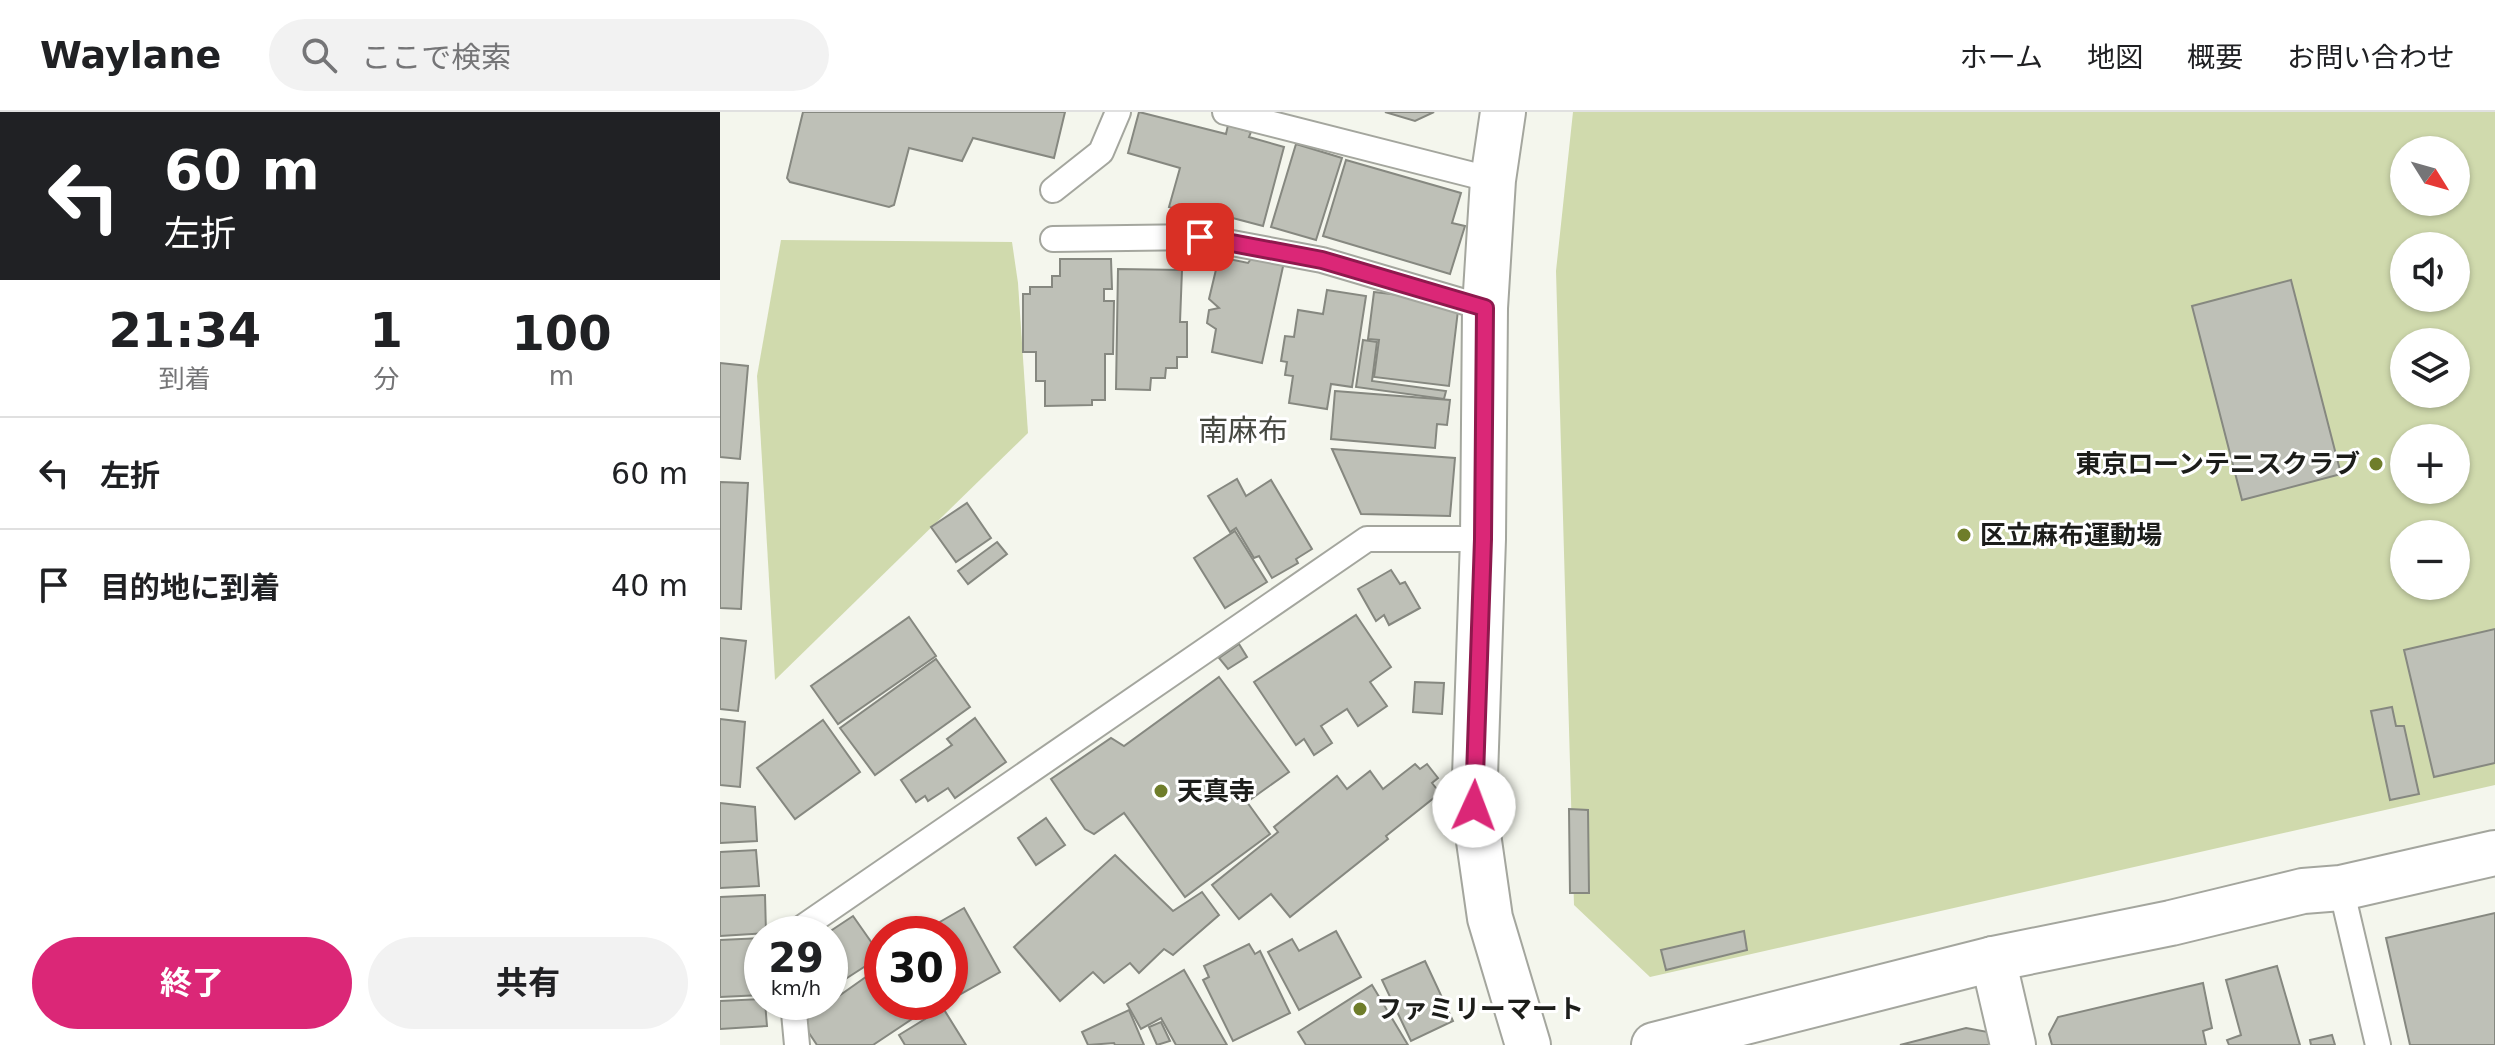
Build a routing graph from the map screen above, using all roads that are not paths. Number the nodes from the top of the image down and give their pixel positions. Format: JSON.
{"nodes":[{"id":1,"x":1118,"y":112,"type":"edge"},
{"id":2,"x":1225,"y":112,"type":"edge"},
{"id":3,"x":1503,"y":112,"type":"edge"},
{"id":4,"x":1493,"y":180,"type":"junction"},
{"id":5,"x":1053,"y":190,"type":"dead end"},
{"id":6,"x":1053,"y":239,"type":"dead end"},
{"id":7,"x":1485,"y":308,"type":"junction"},
{"id":8,"x":1483,"y":539,"type":"junction"},
{"id":9,"x":2495,"y":853,"type":"edge"},
{"id":10,"x":2341,"y":888,"type":"junction"},
{"id":11,"x":819,"y":916,"type":"edge"},
{"id":12,"x":1993,"y":959,"type":"junction"},
{"id":13,"x":795,"y":1020,"type":"edge"},
{"id":14,"x":797,"y":1045,"type":"edge"},
{"id":15,"x":1528,"y":1045,"type":"edge"},
{"id":16,"x":1654,"y":1045,"type":"edge"},
{"id":17,"x":2013,"y":1045,"type":"edge"},
{"id":18,"x":2378,"y":1045,"type":"edge"}],
"edges":[{"from":1,"to":5,"type":"lane"},
{"from":2,"to":4,"type":"lane"},
{"from":3,"to":4,"type":"street"},
{"from":4,"to":7,"type":"street"},
{"from":6,"to":7,"type":"lane"},
{"from":7,"to":8,"type":"street"},
{"from":8,"to":11,"type":"lane"},
{"from":8,"to":15,"type":"street"},
{"from":9,"to":10,"type":"street"},
{"from":10,"to":12,"type":"street"},
{"from":10,"to":18,"type":"lane"},
{"from":12,"to":16,"type":"street"},
{"from":12,"to":17,"type":"street"},
{"from":13,"to":14,"type":"lane"}]}
